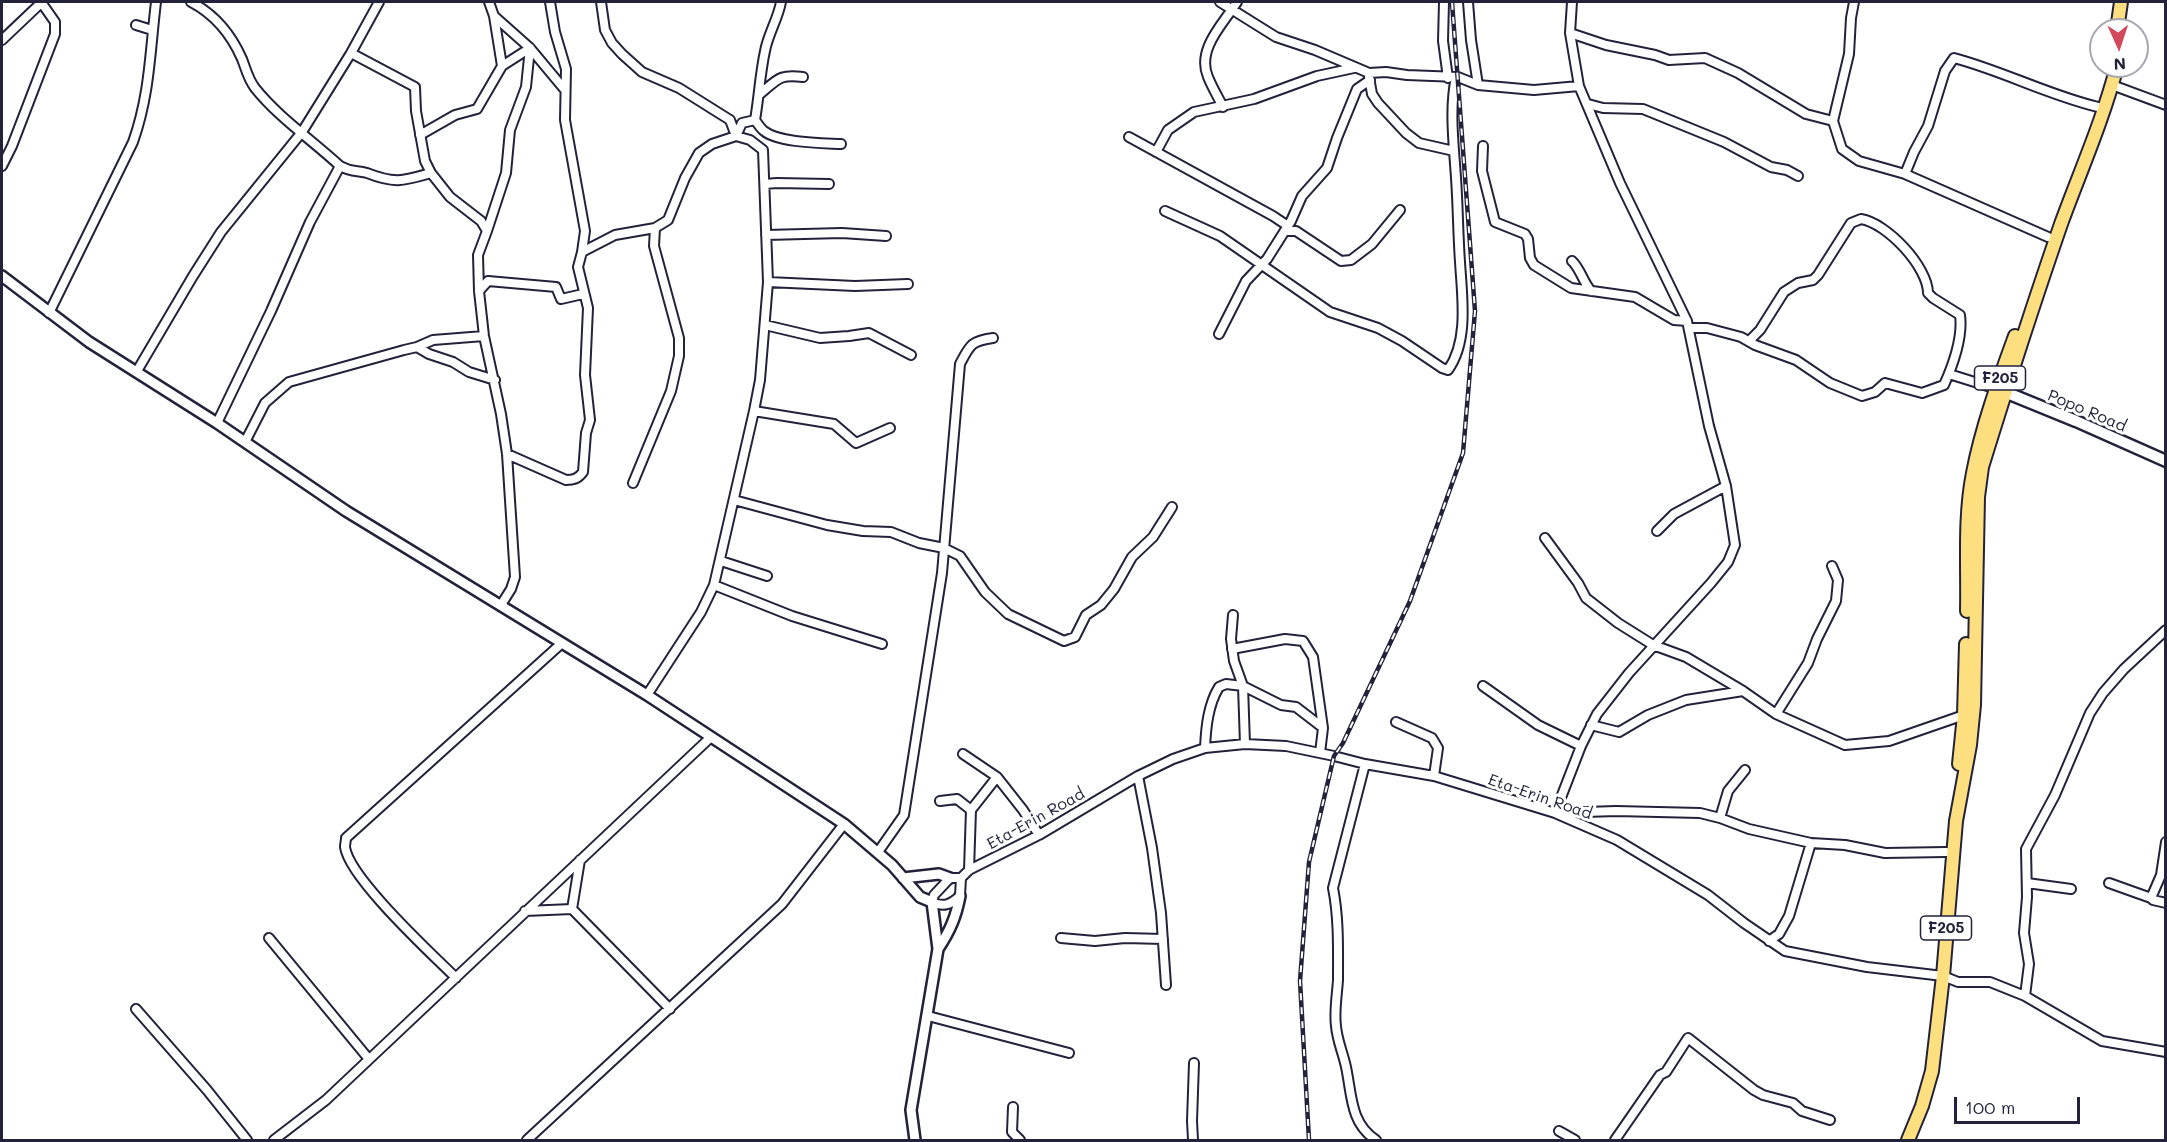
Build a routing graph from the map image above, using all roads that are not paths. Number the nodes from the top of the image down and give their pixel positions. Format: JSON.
{"nodes":[{"id":1,"x":42,"y":2,"type":"edge"},
{"id":2,"x":156,"y":2,"type":"edge"},
{"id":3,"x":190,"y":2,"type":"edge"},
{"id":4,"x":489,"y":2,"type":"edge"},
{"id":5,"x":550,"y":2,"type":"edge"},
{"id":6,"x":601,"y":2,"type":"edge"},
{"id":7,"x":781,"y":2,"type":"edge"},
{"id":8,"x":1220,"y":2,"type":"edge"},
{"id":9,"x":1237,"y":2,"type":"edge"},
{"id":10,"x":1444,"y":2,"type":"edge"},
{"id":11,"x":1468,"y":2,"type":"edge"},
{"id":12,"x":1572,"y":2,"type":"edge"},
{"id":13,"x":1854,"y":2,"type":"edge"},
{"id":14,"x":2121,"y":2,"type":"edge"},
{"id":15,"x":2128,"y":2,"type":"edge"},
{"id":16,"x":375,"y":3,"type":"edge"},
{"id":17,"x":1232,"y":10,"type":"junction"},
{"id":18,"x":494,"y":16,"type":"junction"},
{"id":19,"x":2118,"y":18,"type":"edge"},
{"id":20,"x":2126,"y":18,"type":"edge"},
{"id":21,"x":136,"y":25,"type":"dead end"},
{"id":22,"x":153,"y":30,"type":"junction"},
{"id":23,"x":1570,"y":33,"type":"junction"},
{"id":24,"x":2,"y":40,"type":"edge"},
{"id":25,"x":530,"y":48,"type":"junction"},
{"id":26,"x":351,"y":53,"type":"junction"},
{"id":27,"x":502,"y":66,"type":"junction"},
{"id":28,"x":1354,"y":68,"type":"junction"},
{"id":29,"x":761,"y":70,"type":"junction"},
{"id":30,"x":803,"y":77,"type":"dead end"},
{"id":31,"x":1369,"y":77,"type":"junction"},
{"id":32,"x":1452,"y":77,"type":"junction"},
{"id":33,"x":780,"y":78,"type":"junction"},
{"id":34,"x":2106,"y":78,"type":"edge"},
{"id":35,"x":2114,"y":78,"type":"edge"},
{"id":36,"x":1478,"y":85,"type":"junction"},
{"id":37,"x":1579,"y":86,"type":"junction"},
{"id":38,"x":2112,"y":86,"type":"junction"},
{"id":39,"x":565,"y":90,"type":"junction"},
{"id":40,"x":760,"y":94,"type":"junction"},
{"id":41,"x":1588,"y":104,"type":"junction"},
{"id":42,"x":2166,"y":105,"type":"edge"},
{"id":43,"x":1222,"y":107,"type":"junction"},
{"id":44,"x":2098,"y":107,"type":"junction"},
{"id":45,"x":754,"y":120,"type":"junction"},
{"id":46,"x":1833,"y":121,"type":"junction"},
{"id":47,"x":302,"y":132,"type":"junction"},
{"id":48,"x":420,"y":135,"type":"junction"},
{"id":49,"x":736,"y":136,"type":"junction"},
{"id":50,"x":1129,"y":137,"type":"dead end"},
{"id":51,"x":841,"y":144,"type":"dead end"},
{"id":52,"x":1483,"y":146,"type":"dead end"},
{"id":53,"x":1454,"y":151,"type":"junction"},
{"id":54,"x":1156,"y":152,"type":"junction"},
{"id":55,"x":2,"y":166,"type":"edge"},
{"id":56,"x":340,"y":166,"type":"junction"},
{"id":57,"x":431,"y":173,"type":"junction"},
{"id":58,"x":1905,"y":174,"type":"junction"},
{"id":59,"x":1798,"y":176,"type":"dead end"},
{"id":60,"x":765,"y":184,"type":"junction"},
{"id":61,"x":829,"y":184,"type":"dead end"},
{"id":62,"x":1400,"y":210,"type":"dead end"},
{"id":63,"x":1165,"y":211,"type":"dead end"},
{"id":64,"x":655,"y":228,"type":"junction"},
{"id":65,"x":1286,"y":229,"type":"junction"},
{"id":66,"x":487,"y":231,"type":"junction"},
{"id":67,"x":766,"y":234,"type":"junction"},
{"id":68,"x":886,"y":236,"type":"dead end"},
{"id":69,"x":2048,"y":237,"type":"junction"},
{"id":70,"x":582,"y":252,"type":"junction"},
{"id":71,"x":1572,"y":261,"type":"dead end"},
{"id":72,"x":1262,"y":264,"type":"junction"},
{"id":73,"x":2,"y":276,"type":"edge"},
{"id":74,"x":768,"y":282,"type":"junction"},
{"id":75,"x":908,"y":284,"type":"dead end"},
{"id":76,"x":479,"y":291,"type":"junction"},
{"id":77,"x":1591,"y":291,"type":"junction"},
{"id":78,"x":583,"y":294,"type":"junction"},
{"id":79,"x":49,"y":313,"type":"junction"},
{"id":80,"x":1688,"y":324,"type":"junction"},
{"id":81,"x":765,"y":325,"type":"junction"},
{"id":82,"x":1219,"y":334,"type":"dead end"},
{"id":83,"x":484,"y":336,"type":"junction"},
{"id":84,"x":993,"y":338,"type":"dead end"},
{"id":85,"x":1749,"y":341,"type":"junction"},
{"id":86,"x":417,"y":347,"type":"junction"},
{"id":87,"x":912,"y":355,"type":"dead end"},
{"id":88,"x":137,"y":371,"type":"junction"},
{"id":89,"x":1949,"y":374,"type":"junction"},
{"id":90,"x":495,"y":380,"type":"junction"},
{"id":91,"x":2001,"y":391,"type":"junction"},
{"id":92,"x":754,"y":411,"type":"junction"},
{"id":93,"x":217,"y":423,"type":"junction"},
{"id":94,"x":890,"y":428,"type":"dead end"},
{"id":95,"x":245,"y":442,"type":"junction"},
{"id":96,"x":507,"y":454,"type":"junction"},
{"id":97,"x":2166,"y":462,"type":"edge"},
{"id":98,"x":633,"y":483,"type":"dead end"},
{"id":99,"x":1725,"y":486,"type":"junction"},
{"id":100,"x":734,"y":500,"type":"junction"},
{"id":101,"x":1172,"y":507,"type":"dead end"},
{"id":102,"x":1657,"y":531,"type":"dead end"},
{"id":103,"x":1545,"y":538,"type":"dead end"},
{"id":104,"x":944,"y":548,"type":"junction"},
{"id":105,"x":721,"y":561,"type":"junction"},
{"id":106,"x":1832,"y":566,"type":"dead end"},
{"id":107,"x":767,"y":576,"type":"dead end"},
{"id":108,"x":714,"y":585,"type":"junction"},
{"id":109,"x":501,"y":605,"type":"junction"},
{"id":110,"x":1233,"y":615,"type":"dead end"},
{"id":111,"x":2166,"y":630,"type":"edge"},
{"id":112,"x":562,"y":643,"type":"junction"},
{"id":113,"x":882,"y":644,"type":"dead end"},
{"id":114,"x":1653,"y":645,"type":"junction"},
{"id":115,"x":1232,"y":649,"type":"junction"},
{"id":116,"x":1243,"y":686,"type":"junction"},
{"id":117,"x":1483,"y":686,"type":"dead end"},
{"id":118,"x":1743,"y":691,"type":"junction"},
{"id":119,"x":647,"y":695,"type":"junction"},
{"id":120,"x":1968,"y":710,"type":"junction"},
{"id":121,"x":1776,"y":714,"type":"junction"},
{"id":122,"x":1396,"y":722,"type":"dead end"},
{"id":123,"x":1592,"y":725,"type":"junction"},
{"id":124,"x":1323,"y":728,"type":"junction"},
{"id":125,"x":711,"y":737,"type":"junction"},
{"id":126,"x":1245,"y":744,"type":"junction"},
{"id":127,"x":1581,"y":746,"type":"junction"},
{"id":128,"x":1205,"y":748,"type":"junction"},
{"id":129,"x":1320,"y":753,"type":"junction"},
{"id":130,"x":963,"y":754,"type":"dead end"},
{"id":131,"x":1365,"y":764,"type":"junction"},
{"id":132,"x":1745,"y":770,"type":"dead end"},
{"id":133,"x":1138,"y":776,"type":"junction"},
{"id":134,"x":1434,"y":776,"type":"junction"},
{"id":135,"x":997,"y":777,"type":"junction"},
{"id":136,"x":940,"y":801,"type":"dead end"},
{"id":137,"x":971,"y":810,"type":"junction"},
{"id":138,"x":1555,"y":813,"type":"junction"},
{"id":139,"x":1720,"y":818,"type":"junction"},
{"id":140,"x":844,"y":824,"type":"junction"},
{"id":141,"x":1039,"y":835,"type":"junction"},
{"id":142,"x":2166,"y":842,"type":"edge"},
{"id":143,"x":1811,"y":843,"type":"junction"},
{"id":144,"x":878,"y":852,"type":"junction"},
{"id":145,"x":1946,"y":852,"type":"junction"},
{"id":146,"x":580,"y":860,"type":"junction"},
{"id":147,"x":969,"y":870,"type":"junction"},
{"id":148,"x":903,"y":878,"type":"junction"},
{"id":149,"x":950,"y":878,"type":"junction"},
{"id":150,"x":961,"y":878,"type":"junction"},
{"id":151,"x":2027,"y":883,"type":"junction"},
{"id":152,"x":2109,"y":883,"type":"dead end"},
{"id":153,"x":2071,"y":889,"type":"dead end"},
{"id":154,"x":960,"y":896,"type":"junction"},
{"id":155,"x":2151,"y":898,"type":"junction"},
{"id":156,"x":932,"y":902,"type":"junction"},
{"id":157,"x":2166,"y":903,"type":"edge"},
{"id":158,"x":572,"y":909,"type":"junction"},
{"id":159,"x":525,"y":911,"type":"junction"},
{"id":160,"x":269,"y":938,"type":"dead end"},
{"id":161,"x":1061,"y":938,"type":"dead end"},
{"id":162,"x":1163,"y":939,"type":"junction"},
{"id":163,"x":1769,"y":941,"type":"junction"},
{"id":164,"x":938,"y":949,"type":"junction"},
{"id":165,"x":1939,"y":976,"type":"junction"},
{"id":166,"x":456,"y":978,"type":"junction"},
{"id":167,"x":1166,"y":986,"type":"dead end"},
{"id":168,"x":2025,"y":996,"type":"junction"},
{"id":169,"x":136,"y":1009,"type":"dead end"},
{"id":170,"x":670,"y":1009,"type":"junction"},
{"id":171,"x":928,"y":1016,"type":"junction"},
{"id":172,"x":2166,"y":1052,"type":"edge"},
{"id":173,"x":1069,"y":1053,"type":"dead end"},
{"id":174,"x":368,"y":1058,"type":"junction"},
{"id":175,"x":1194,"y":1064,"type":"dead end"},
{"id":176,"x":1013,"y":1107,"type":"dead end"},
{"id":177,"x":1830,"y":1120,"type":"dead end"},
{"id":178,"x":1559,"y":1131,"type":"dead end"},
{"id":179,"x":532,"y":1139,"type":"edge"},
{"id":180,"x":247,"y":1140,"type":"edge"},
{"id":181,"x":274,"y":1140,"type":"edge"},
{"id":182,"x":915,"y":1140,"type":"edge"},
{"id":183,"x":1020,"y":1140,"type":"edge"},
{"id":184,"x":1193,"y":1140,"type":"edge"},
{"id":185,"x":1376,"y":1140,"type":"edge"},
{"id":186,"x":1575,"y":1140,"type":"edge"},
{"id":187,"x":1615,"y":1140,"type":"edge"},
{"id":188,"x":1902,"y":1140,"type":"edge"},
{"id":189,"x":1908,"y":1140,"type":"edge"}],
"edges":[{"from":1,"to":24,"type":"street"},
{"from":1,"to":55,"type":"street"},
{"from":2,"to":22,"type":"street"},
{"from":3,"to":47,"type":"street"},
{"from":4,"to":18,"type":"street"},
{"from":5,"to":39,"type":"street"},
{"from":6,"to":49,"type":"street"},
{"from":7,"to":29,"type":"street"},
{"from":8,"to":17,"type":"street"},
{"from":9,"to":17,"type":"street"},
{"from":10,"to":32,"type":"street"},
{"from":11,"to":36,"type":"street"},
{"from":12,"to":23,"type":"street"},
{"from":13,"to":46,"type":"street"},
{"from":14,"to":19,"type":"main road"},
{"from":15,"to":20,"type":"main road"},
{"from":16,"to":26,"type":"street"},
{"from":17,"to":28,"type":"street"},
{"from":17,"to":43,"type":"street"},
{"from":18,"to":25,"type":"street"},
{"from":18,"to":27,"type":"street"},
{"from":21,"to":22,"type":"street"},
{"from":22,"to":79,"type":"street"},
{"from":23,"to":37,"type":"street"},
{"from":23,"to":46,"type":"street"},
{"from":25,"to":27,"type":"street"},
{"from":25,"to":39,"type":"street"},
{"from":25,"to":66,"type":"street"},
{"from":26,"to":47,"type":"street"},
{"from":26,"to":48,"type":"street"},
{"from":27,"to":48,"type":"street"},
{"from":28,"to":31,"type":"street"},
{"from":28,"to":43,"type":"street"},
{"from":29,"to":33,"type":"street"},
{"from":29,"to":40,"type":"street"},
{"from":30,"to":33,"type":"street"},
{"from":31,"to":32,"type":"street"},
{"from":31,"to":53,"type":"street"},
{"from":31,"to":65,"type":"street"},
{"from":32,"to":36,"type":"street"},
{"from":32,"to":53,"type":"street"},
{"from":33,"to":40,"type":"street"},
{"from":34,"to":44,"type":"main road","number":"F205"},
{"from":35,"to":38,"type":"main road","number":"F205"},
{"from":36,"to":37,"type":"street"},
{"from":37,"to":41,"type":"street"},
{"from":38,"to":42,"type":"street"},
{"from":38,"to":91,"type":"main road","number":"F205"},
{"from":39,"to":70,"type":"street"},
{"from":40,"to":45,"type":"street"},
{"from":41,"to":59,"type":"street"},
{"from":41,"to":80,"type":"street"},
{"from":43,"to":54,"type":"street"},
{"from":44,"to":58,"type":"street"},
{"from":44,"to":69,"type":"main road","number":"F205"},
{"from":45,"to":49,"type":"street"},
{"from":45,"to":51,"type":"street"},
{"from":46,"to":58,"type":"street"},
{"from":47,"to":56,"type":"street"},
{"from":47,"to":88,"type":"street"},
{"from":48,"to":57,"type":"street"},
{"from":49,"to":60,"type":"street"},
{"from":49,"to":64,"type":"street"},
{"from":50,"to":54,"type":"street"},
{"from":52,"to":77,"type":"street"},
{"from":53,"to":72,"type":"street"},
{"from":54,"to":65,"type":"street"},
{"from":56,"to":57,"type":"street"},
{"from":56,"to":93,"type":"street"},
{"from":57,"to":66,"type":"street"},
{"from":58,"to":69,"type":"street"},
{"from":60,"to":61,"type":"street"},
{"from":60,"to":67,"type":"street"},
{"from":62,"to":65,"type":"street"},
{"from":63,"to":72,"type":"street"},
{"from":64,"to":70,"type":"street"},
{"from":64,"to":98,"type":"street"},
{"from":65,"to":72,"type":"street"},
{"from":66,"to":76,"type":"street"},
{"from":67,"to":68,"type":"street"},
{"from":67,"to":74,"type":"street"},
{"from":69,"to":91,"type":"main road","number":"F205"},
{"from":70,"to":78,"type":"street"},
{"from":71,"to":77,"type":"street"},
{"from":72,"to":82,"type":"street"},
{"from":73,"to":79,"type":"street"},
{"from":74,"to":75,"type":"street"},
{"from":74,"to":81,"type":"street"},
{"from":76,"to":78,"type":"street"},
{"from":76,"to":83,"type":"street"},
{"from":77,"to":80,"type":"street"},
{"from":78,"to":96,"type":"street"},
{"from":79,"to":88,"type":"street"},
{"from":80,"to":85,"type":"street"},
{"from":80,"to":99,"type":"street"},
{"from":81,"to":87,"type":"street"},
{"from":81,"to":92,"type":"street"},
{"from":83,"to":86,"type":"street"},
{"from":83,"to":90,"type":"street"},
{"from":84,"to":104,"type":"street"},
{"from":85,"to":89,"type":"street"},
{"from":85,"to":89,"type":"street"},
{"from":86,"to":90,"type":"street"},
{"from":86,"to":95,"type":"street"},
{"from":88,"to":93,"type":"street"},
{"from":89,"to":91,"type":"street"},
{"from":90,"to":96,"type":"street"},
{"from":91,"to":97,"type":"main road","name":"Popo Road"},
{"from":91,"to":120,"type":"main road","number":"F205"},
{"from":92,"to":94,"type":"street"},
{"from":92,"to":100,"type":"street"},
{"from":93,"to":95,"type":"street"},
{"from":95,"to":109,"type":"street"},
{"from":96,"to":109,"type":"street"},
{"from":99,"to":102,"type":"street"},
{"from":99,"to":114,"type":"street"},
{"from":100,"to":104,"type":"street"},
{"from":100,"to":105,"type":"street"},
{"from":101,"to":104,"type":"street"},
{"from":103,"to":114,"type":"street"},
{"from":104,"to":144,"type":"street"},
{"from":105,"to":107,"type":"street"},
{"from":105,"to":108,"type":"street"},
{"from":106,"to":121,"type":"street"},
{"from":108,"to":113,"type":"street"},
{"from":108,"to":119,"type":"street"},
{"from":109,"to":112,"type":"street"},
{"from":110,"to":115,"type":"street"},
{"from":111,"to":151,"type":"street"},
{"from":112,"to":119,"type":"street"},
{"from":112,"to":166,"type":"street"},
{"from":114,"to":118,"type":"street"},
{"from":114,"to":123,"type":"street"},
{"from":115,"to":116,"type":"street"},
{"from":115,"to":124,"type":"street"},
{"from":116,"to":124,"type":"street"},
{"from":116,"to":126,"type":"street"},
{"from":116,"to":128,"type":"street"},
{"from":117,"to":127,"type":"street"},
{"from":118,"to":121,"type":"street"},
{"from":118,"to":123,"type":"street"},
{"from":119,"to":125,"type":"street"},
{"from":120,"to":121,"type":"street"},
{"from":120,"to":145,"type":"main road","number":"F205"},
{"from":120,"to":165,"type":"main road","number":"F205"},
{"from":122,"to":134,"type":"street"},
{"from":123,"to":127,"type":"street"},
{"from":124,"to":129,"type":"street"},
{"from":125,"to":140,"type":"street"},
{"from":125,"to":146,"type":"street"},
{"from":126,"to":128,"type":"street","name":"Eta-Erin Road"},
{"from":126,"to":129,"type":"street","name":"Eta-Erin Road"},
{"from":127,"to":138,"type":"street"},
{"from":128,"to":133,"type":"street","name":"Eta-Erin Road"},
{"from":129,"to":131,"type":"street","name":"Eta-Erin Road"},
{"from":130,"to":135,"type":"street"},
{"from":131,"to":134,"type":"street","name":"Eta-Erin Road"},
{"from":131,"to":185,"type":"street"},
{"from":132,"to":139,"type":"street"},
{"from":133,"to":141,"type":"street","name":"Eta-Erin Road"},
{"from":133,"to":162,"type":"street"},
{"from":134,"to":138,"type":"street","name":"Eta-Erin Road"},
{"from":135,"to":137,"type":"street"},
{"from":135,"to":141,"type":"street"},
{"from":136,"to":137,"type":"street"},
{"from":137,"to":147,"type":"street"},
{"from":138,"to":139,"type":"street"},
{"from":138,"to":163,"type":"street","name":"Eta-Erin Road"},
{"from":139,"to":143,"type":"street"},
{"from":140,"to":144,"type":"street"},
{"from":140,"to":170,"type":"street"},
{"from":141,"to":147,"type":"street","name":"Eta-Erin Road"},
{"from":142,"to":155,"type":"street"},
{"from":143,"to":145,"type":"street"},
{"from":143,"to":163,"type":"street"},
{"from":144,"to":148,"type":"street"},
{"from":145,"to":165,"type":"main road","number":"F205"},
{"from":146,"to":158,"type":"street"},
{"from":146,"to":159,"type":"street"},
{"from":147,"to":150,"type":"street","name":"Eta-Erin Road"},
{"from":148,"to":149,"type":"street"},
{"from":148,"to":156,"type":"street"},
{"from":149,"to":150,"type":"street"},
{"from":149,"to":156,"type":"street"},
{"from":150,"to":154,"type":"street"},
{"from":151,"to":153,"type":"street"},
{"from":151,"to":168,"type":"street"},
{"from":152,"to":155,"type":"street"},
{"from":154,"to":156,"type":"street"},
{"from":154,"to":164,"type":"street"},
{"from":155,"to":157,"type":"street"},
{"from":156,"to":164,"type":"street"},
{"from":158,"to":159,"type":"street"},
{"from":158,"to":170,"type":"street"},
{"from":159,"to":166,"type":"street"},
{"from":160,"to":174,"type":"street"},
{"from":161,"to":162,"type":"street"},
{"from":162,"to":167,"type":"street"},
{"from":163,"to":165,"type":"street","name":"Eta-Erin Road"},
{"from":164,"to":171,"type":"street"},
{"from":165,"to":168,"type":"street","name":"Eta-Erin Road"},
{"from":165,"to":188,"type":"main road","number":"F205"},
{"from":165,"to":189,"type":"main road","number":"F205"},
{"from":166,"to":174,"type":"street"},
{"from":168,"to":172,"type":"street","name":"Eta-Erin Road"},
{"from":169,"to":180,"type":"street"},
{"from":170,"to":179,"type":"street"},
{"from":171,"to":173,"type":"street"},
{"from":171,"to":182,"type":"street"},
{"from":174,"to":181,"type":"street"},
{"from":175,"to":184,"type":"street"},
{"from":176,"to":183,"type":"street"},
{"from":177,"to":187,"type":"street"},
{"from":178,"to":186,"type":"street"}]}
